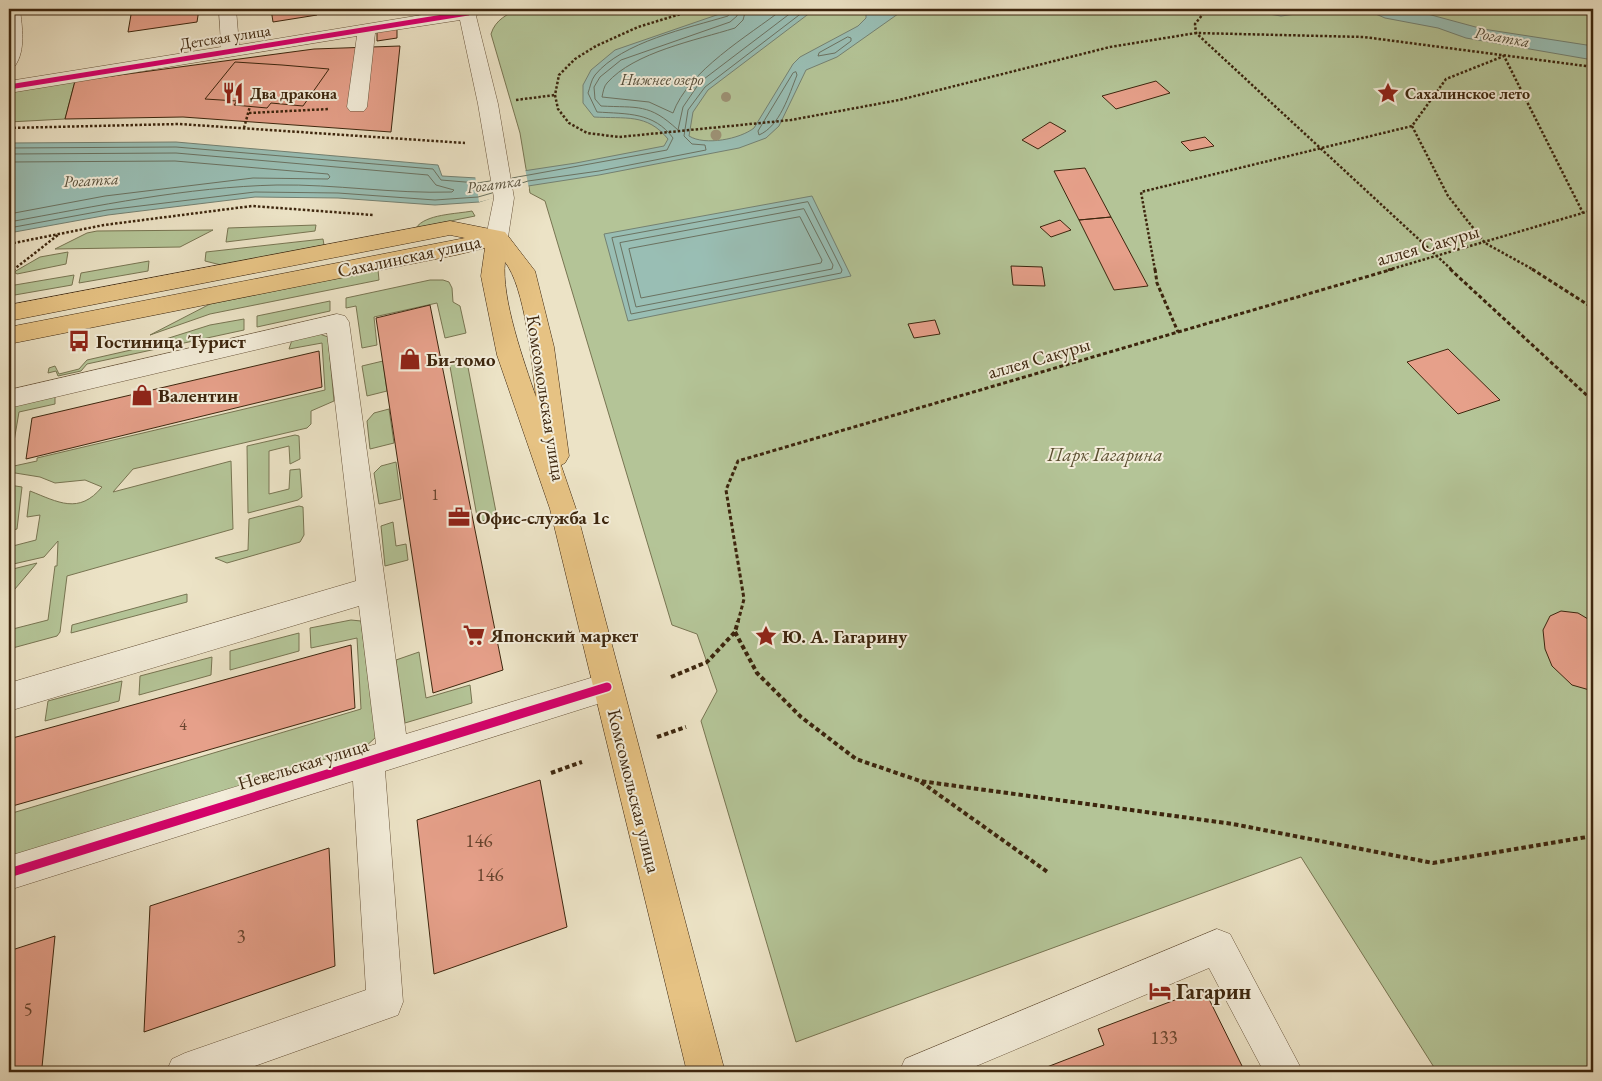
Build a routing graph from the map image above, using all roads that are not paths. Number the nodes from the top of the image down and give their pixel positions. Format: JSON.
{"nodes":[{"id":1,"x":11,"y":9,"type":"edge"},
{"id":2,"x":227,"y":9,"type":"edge"},
{"id":3,"x":470,"y":10,"type":"edge"},
{"id":4,"x":417,"y":15,"type":"edge"},
{"id":5,"x":367,"y":29,"type":"junction"},
{"id":6,"x":11,"y":36,"type":"edge"},
{"id":7,"x":230,"y":50,"type":"junction"},
{"id":8,"x":9,"y":62,"type":"edge"},
{"id":9,"x":9,"y":88,"type":"edge"},
{"id":10,"x":357,"y":107,"type":"road end"},
{"id":11,"x":497,"y":237,"type":"junction"},
{"id":12,"x":9,"y":312,"type":"edge"},
{"id":13,"x":9,"y":336,"type":"edge"},
{"id":14,"x":9,"y":399,"type":"edge"},
{"id":15,"x":563,"y":509,"type":"junction"},
{"id":16,"x":373,"y":589,"type":"junction"},
{"id":17,"x":607,"y":687,"type":"junction"},
{"id":18,"x":9,"y":697,"type":"edge"},
{"id":19,"x":381,"y":758,"type":"junction"},
{"id":20,"x":9,"y":873,"type":"edge"},
{"id":21,"x":185,"y":1072,"type":"edge"},
{"id":22,"x":706,"y":1072,"type":"edge"},
{"id":23,"x":918,"y":1072,"type":"edge"},
{"id":24,"x":1284,"y":1072,"type":"edge"}],
"edges":[{"from":1,"to":6,"type":"street"},
{"from":2,"to":7,"type":"street"},
{"from":3,"to":4,"type":"street","name":"Детская улица"},
{"from":3,"to":11,"type":"street","name":"Комсомольская улица"},
{"from":4,"to":5,"type":"street","name":"Детская улица"},
{"from":5,"to":7,"type":"street","name":"Детская улица"},
{"from":5,"to":10,"type":"street"},
{"from":6,"to":8,"type":"street"},
{"from":7,"to":9,"type":"street","name":"Детская улица"},
{"from":11,"to":12,"type":"main road","name":"Сахалинская улица"},
{"from":11,"to":13,"type":"main road","name":"Сахалинская улица"},
{"from":11,"to":15,"type":"main road","name":"Комсомольская улица"},
{"from":11,"to":15,"type":"main road","name":"Комсомольская улица"},
{"from":14,"to":16,"type":"street"},
{"from":15,"to":17,"type":"main road","name":"Комсомольская улица"},
{"from":16,"to":18,"type":"street"},
{"from":16,"to":19,"type":"street"},
{"from":17,"to":19,"type":"street","name":"Невельская улица"},
{"from":17,"to":22,"type":"main road","name":"Комсомольская улица"},
{"from":19,"to":20,"type":"street","name":"Невельская улица"},
{"from":19,"to":21,"type":"street"},
{"from":23,"to":24,"type":"street"}]}
